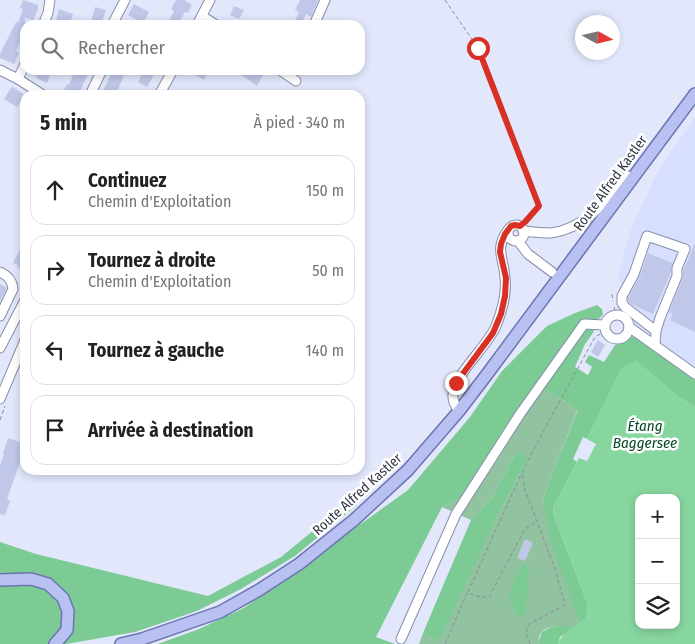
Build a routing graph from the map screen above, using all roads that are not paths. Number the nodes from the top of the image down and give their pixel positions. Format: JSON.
{"nodes":[{"id":1,"x":50,"y":0,"type":"edge"},
{"id":2,"x":125,"y":0,"type":"edge"},
{"id":3,"x":210,"y":0,"type":"edge"},
{"id":4,"x":326,"y":0,"type":"edge"},
{"id":5,"x":202,"y":16,"type":"junction"},
{"id":6,"x":45,"y":20,"type":"edge"},
{"id":7,"x":115,"y":20,"type":"edge"},
{"id":8,"x":200,"y":20,"type":"edge"},
{"id":9,"x":208,"y":20,"type":"edge"},
{"id":10,"x":316,"y":20,"type":"edge"},
{"id":11,"x":0,"y":70,"type":"edge"},
{"id":12,"x":20,"y":75,"type":"edge"},
{"id":13,"x":100,"y":75,"type":"edge"},
{"id":14,"x":169,"y":75,"type":"edge"},
{"id":15,"x":18,"y":79,"type":"junction"},
{"id":16,"x":35,"y":90,"type":"edge"},
{"id":17,"x":92,"y":90,"type":"edge"},
{"id":18,"x":162,"y":90,"type":"edge"},
{"id":19,"x":695,"y":94,"type":"edge"},
{"id":20,"x":654,"y":149,"type":"junction"},
{"id":21,"x":522,"y":228,"type":"junction"},
{"id":22,"x":508,"y":230,"type":"junction"},
{"id":23,"x":518,"y":241,"type":"junction"},
{"id":24,"x":0,"y":272,"type":"edge"},
{"id":25,"x":552,"y":272,"type":"dead end"},
{"id":26,"x":20,"y":310,"type":"edge"},
{"id":27,"x":0,"y":316,"type":"edge"},
{"id":28,"x":629,"y":327,"type":"junction"},
{"id":29,"x":605,"y":328,"type":"junction"},
{"id":30,"x":656,"y":331,"type":"junction"},
{"id":31,"x":654,"y":345,"type":"junction"},
{"id":32,"x":0,"y":348,"type":"edge"},
{"id":33,"x":20,"y":352,"type":"edge"},
{"id":34,"x":695,"y":374,"type":"edge"},
{"id":35,"x":0,"y":399,"type":"edge"},
{"id":36,"x":459,"y":411,"type":"junction"},
{"id":37,"x":0,"y":580,"type":"edge"},
{"id":38,"x":175,"y":628,"type":"junction"},
{"id":39,"x":401,"y":639,"type":"dead end"},
{"id":40,"x":55,"y":644,"type":"edge"},
{"id":41,"x":121,"y":644,"type":"edge"},
{"id":42,"x":142,"y":644,"type":"edge"}],
"edges":[{"from":1,"to":6,"type":"street"},
{"from":2,"to":7,"type":"street"},
{"from":3,"to":5,"type":"street"},
{"from":4,"to":10,"type":"street"},
{"from":5,"to":8,"type":"street"},
{"from":5,"to":9,"type":"street"},
{"from":11,"to":15,"type":"street"},
{"from":12,"to":15,"type":"street"},
{"from":13,"to":17,"type":"street"},
{"from":14,"to":18,"type":"street"},
{"from":15,"to":16,"type":"street"},
{"from":19,"to":20,"type":"main road","name":"Route Alfred Kastler"},
{"from":20,"to":21,"type":"street"},
{"from":20,"to":36,"type":"main road","name":"Route Alfred Kastler"},
{"from":21,"to":22,"type":"street"},
{"from":21,"to":23,"type":"street"},
{"from":22,"to":23,"type":"street"},
{"from":22,"to":36,"type":"street"},
{"from":23,"to":25,"type":"street"},
{"from":24,"to":27,"type":"street"},
{"from":26,"to":32,"type":"street"},
{"from":28,"to":29,"type":"street"},
{"from":28,"to":29,"type":"street"},
{"from":28,"to":31,"type":"street"},
{"from":29,"to":39,"type":"street"},
{"from":30,"to":30,"type":"street"},
{"from":30,"to":31,"type":"street"},
{"from":31,"to":34,"type":"street"},
{"from":33,"to":35,"type":"street"},
{"from":36,"to":38,"type":"main road","name":"Route Alfred Kastler"},
{"from":37,"to":40,"type":"main road"},
{"from":38,"to":41,"type":"main road","name":"Route Alfred Kastler"},
{"from":38,"to":42,"type":"main road"}]}
